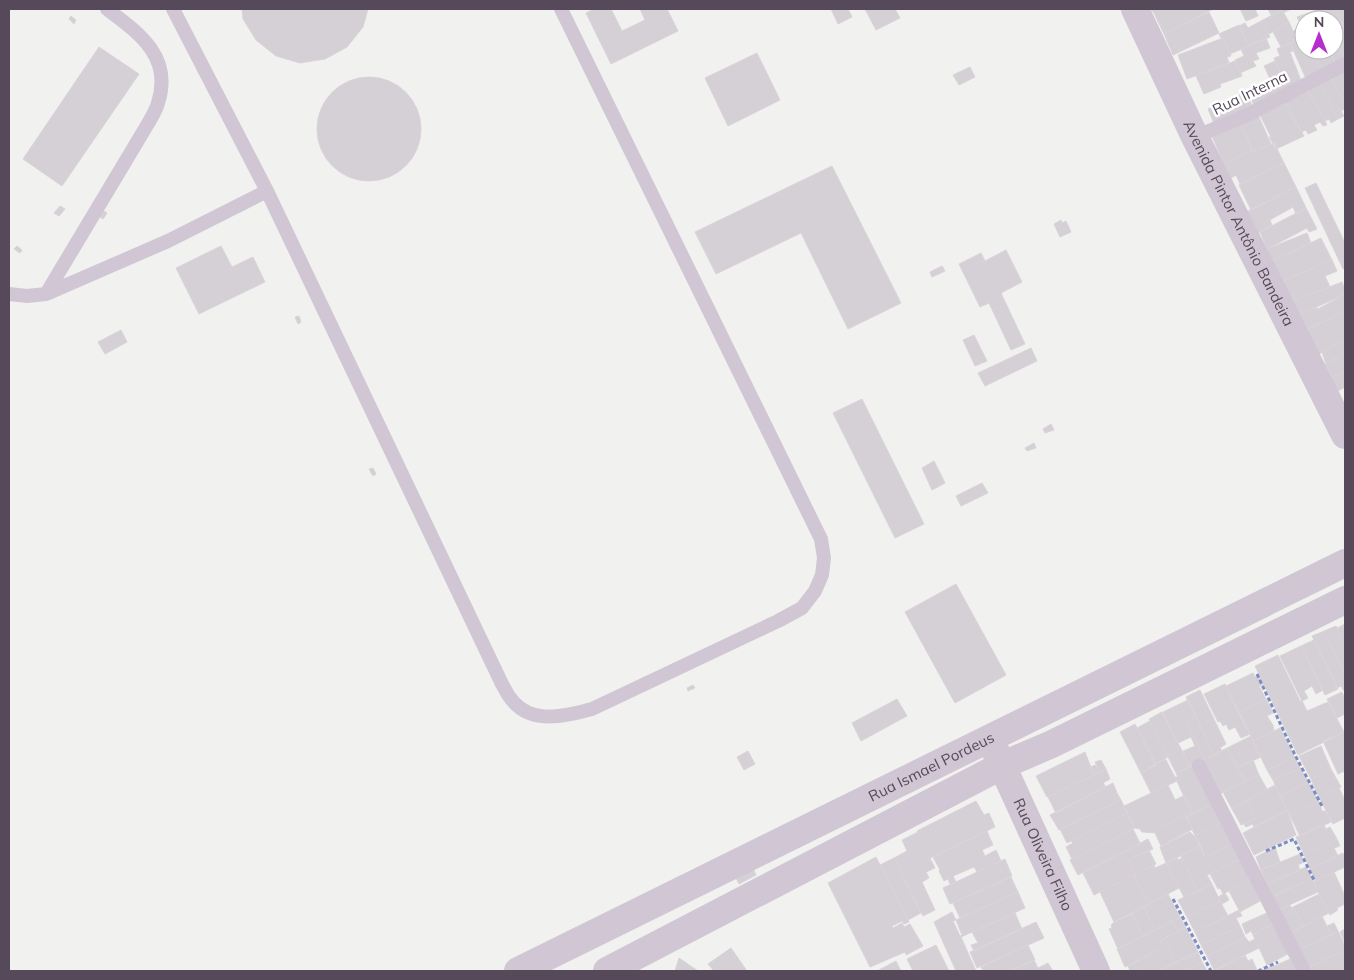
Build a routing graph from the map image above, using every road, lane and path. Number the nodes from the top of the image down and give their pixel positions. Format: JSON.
{"nodes":[{"id":1,"x":107,"y":9,"type":"edge"},
{"id":2,"x":173,"y":9,"type":"edge"},
{"id":3,"x":561,"y":9,"type":"edge"},
{"id":4,"x":1135,"y":9,"type":"edge"},
{"id":5,"x":1345,"y":64,"type":"edge"},
{"id":6,"x":1195,"y":137,"type":"junction"},
{"id":7,"x":267,"y":191,"type":"junction"},
{"id":8,"x":9,"y":294,"type":"edge"},
{"id":9,"x":46,"y":294,"type":"junction"},
{"id":10,"x":1345,"y":435,"type":"edge"},
{"id":11,"x":1345,"y":563,"type":"edge"},
{"id":12,"x":1345,"y":600,"type":"edge"},
{"id":13,"x":1245,"y":649,"type":"junction"},
{"id":14,"x":989,"y":739,"type":"junction"},
{"id":15,"x":1004,"y":766,"type":"junction"},
{"id":16,"x":1199,"y":766,"type":"dead end"},
{"id":17,"x":1322,"y":806,"type":"dead end"},
{"id":18,"x":1247,"y":859,"type":"junction"},
{"id":19,"x":1314,"y":880,"type":"dead end"},
{"id":20,"x":1173,"y":900,"type":"dead end"},
{"id":21,"x":559,"y":962,"type":"edge"},
{"id":22,"x":518,"y":971,"type":"edge"},
{"id":23,"x":607,"y":971,"type":"edge"},
{"id":24,"x":1096,"y":971,"type":"edge"},
{"id":25,"x":1211,"y":971,"type":"edge"},
{"id":26,"x":1304,"y":971,"type":"edge"}],
"edges":[{"from":1,"to":9,"type":"lane"},
{"from":2,"to":7,"type":"lane"},
{"from":3,"to":7,"type":"lane"},
{"from":4,"to":6,"type":"street","name":"Avenida Pintor Antônio Bandeira"},
{"from":5,"to":6,"type":"lane","name":"Rua Interna"},
{"from":6,"to":10,"type":"street","name":"Avenida Pintor Antônio Bandeira"},
{"from":7,"to":9,"type":"lane"},
{"from":8,"to":9,"type":"lane"},
{"from":11,"to":14,"type":"street","name":"Rua Ismael Pordeus"},
{"from":12,"to":13,"type":"street","name":"Rua Ismael Pordeus"},
{"from":13,"to":15,"type":"street","name":"Rua Ismael Pordeus"},
{"from":13,"to":17,"type":"path"},
{"from":14,"to":15,"type":"street","name":"Rua Oliveira Filho"},
{"from":14,"to":21,"type":"street","name":"Rua Ismael Pordeus"},
{"from":15,"to":23,"type":"street","name":"Rua Ismael Pordeus"},
{"from":15,"to":24,"type":"street","name":"Rua Oliveira Filho"},
{"from":16,"to":18,"type":"lane"},
{"from":18,"to":19,"type":"path"},
{"from":18,"to":26,"type":"lane"},
{"from":20,"to":25,"type":"path"},
{"from":21,"to":22,"type":"street","name":"Rua Ismael Pordeus"}]}
